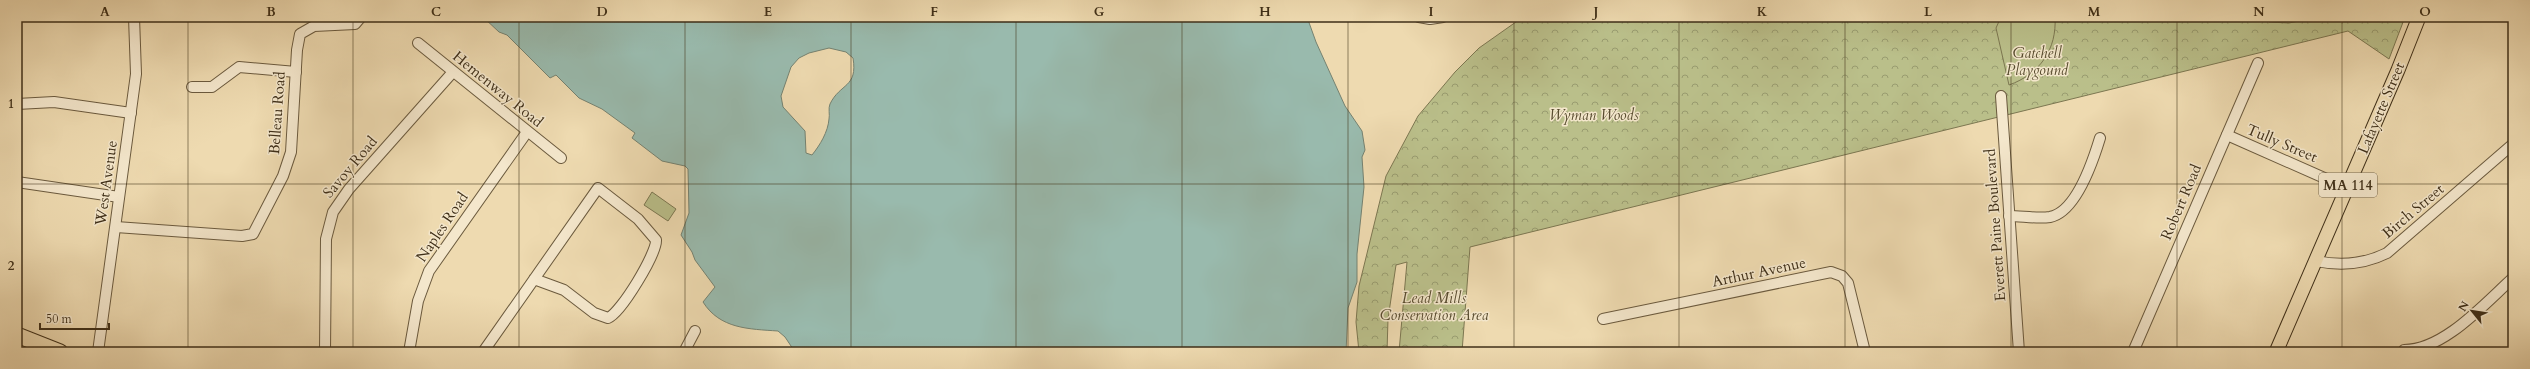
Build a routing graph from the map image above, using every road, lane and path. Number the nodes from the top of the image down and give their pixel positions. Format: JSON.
{"nodes":[{"id":1,"x":134,"y":17,"type":"edge"},
{"id":2,"x":361,"y":17,"type":"edge"},
{"id":3,"x":1420,"y":17,"type":"edge"},
{"id":4,"x":1443,"y":17,"type":"edge"},
{"id":5,"x":2418,"y":17,"type":"edge"},
{"id":6,"x":418,"y":43,"type":"dead end"},
{"id":7,"x":2258,"y":63,"type":"dead end"},
{"id":8,"x":296,"y":72,"type":"junction"},
{"id":9,"x":452,"y":73,"type":"junction"},
{"id":10,"x":192,"y":87,"type":"dead end"},
{"id":11,"x":2000,"y":96,"type":"dead end"},
{"id":12,"x":17,"y":104,"type":"edge"},
{"id":13,"x":131,"y":112,"type":"junction"},
{"id":14,"x":527,"y":132,"type":"junction"},
{"id":15,"x":2227,"y":135,"type":"junction"},
{"id":16,"x":2100,"y":138,"type":"dead end"},
{"id":17,"x":2513,"y":144,"type":"edge"},
{"id":18,"x":561,"y":158,"type":"dead end"},
{"id":19,"x":17,"y":182,"type":"edge"},
{"id":20,"x":2347,"y":188,"type":"junction"},
{"id":21,"x":120,"y":198,"type":"junction"},
{"id":22,"x":2009,"y":216,"type":"junction"},
{"id":23,"x":116,"y":227,"type":"junction"},
{"id":24,"x":2316,"y":261,"type":"junction"},
{"id":25,"x":2513,"y":278,"type":"edge"},
{"id":26,"x":534,"y":279,"type":"junction"},
{"id":27,"x":1603,"y":320,"type":"dead end"},
{"id":28,"x":695,"y":331,"type":"dead end"},
{"id":29,"x":17,"y":335,"type":"edge"},
{"id":30,"x":2404,"y":350,"type":"dead end"},
{"id":31,"x":60,"y":352,"type":"edge"},
{"id":32,"x":98,"y":352,"type":"edge"},
{"id":33,"x":325,"y":352,"type":"edge"},
{"id":34,"x":409,"y":352,"type":"edge"},
{"id":35,"x":483,"y":352,"type":"edge"},
{"id":36,"x":684,"y":352,"type":"edge"},
{"id":37,"x":1865,"y":352,"type":"edge"},
{"id":38,"x":2019,"y":352,"type":"edge"},
{"id":39,"x":2133,"y":352,"type":"edge"},
{"id":40,"x":2276,"y":352,"type":"edge"}],
"edges":[{"from":1,"to":13,"type":"street","name":"West Avenue"},
{"from":2,"to":8,"type":"street","name":"Belleau Road"},
{"from":3,"to":4,"type":"street"},
{"from":5,"to":20,"type":"main road","name":"Lafayette Street","number":"MA 114"},
{"from":6,"to":9,"type":"street","name":"Hemenway Road"},
{"from":7,"to":15,"type":"street","name":"Robert Road"},
{"from":8,"to":10,"type":"street"},
{"from":8,"to":23,"type":"street","name":"Belleau Road"},
{"from":9,"to":14,"type":"street","name":"Hemenway Road"},
{"from":9,"to":33,"type":"street","name":"Savoy Road"},
{"from":11,"to":22,"type":"street","name":"Everett Paine Boulevard"},
{"from":12,"to":13,"type":"street"},
{"from":13,"to":21,"type":"street","name":"West Avenue"},
{"from":14,"to":18,"type":"street","name":"Hemenway Road"},
{"from":14,"to":34,"type":"street","name":"Naples Road"},
{"from":15,"to":20,"type":"street","name":"Tully Street"},
{"from":15,"to":39,"type":"street","name":"Robert Road"},
{"from":16,"to":22,"type":"street"},
{"from":17,"to":24,"type":"street","name":"Birch Street"},
{"from":19,"to":21,"type":"street"},
{"from":20,"to":24,"type":"main road","name":"Lafayette Street","number":"MA 114"},
{"from":21,"to":23,"type":"street","name":"West Avenue"},
{"from":22,"to":38,"type":"street","name":"Everett Paine Boulevard"},
{"from":23,"to":32,"type":"street","name":"West Avenue"},
{"from":24,"to":40,"type":"main road","name":"Lafayette Street","number":"MA 114"},
{"from":25,"to":30,"type":"street"},
{"from":26,"to":26,"type":"street"},
{"from":26,"to":35,"type":"street"},
{"from":27,"to":37,"type":"street","name":"Arthur Avenue"},
{"from":28,"to":36,"type":"street"},
{"from":29,"to":31,"type":"highway"}]}
